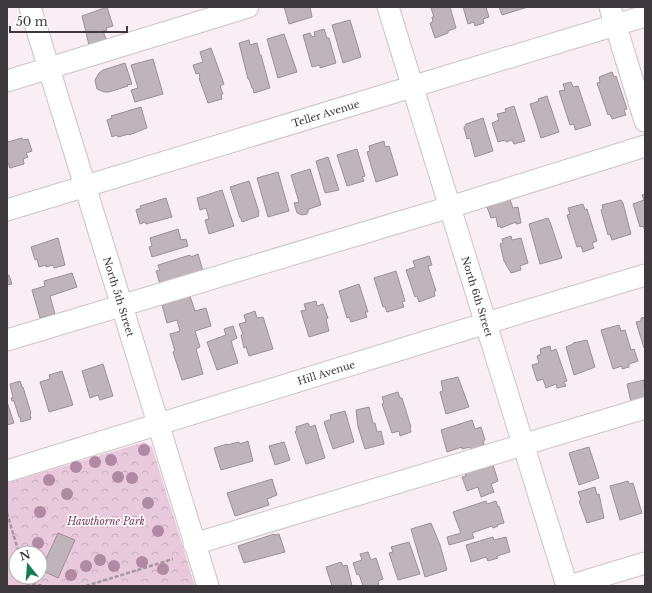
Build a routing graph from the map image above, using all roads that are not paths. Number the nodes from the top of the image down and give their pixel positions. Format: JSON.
{"nodes":[{"id":1,"x":30,"y":7,"type":"edge"},
{"id":2,"x":248,"y":7,"type":"edge"},
{"id":3,"x":388,"y":7,"type":"edge"},
{"id":4,"x":625,"y":15,"type":"edge"},
{"id":5,"x":49,"y":68,"type":"junction"},
{"id":6,"x":7,"y":81,"type":"edge"},
{"id":7,"x":412,"y":87,"type":"junction"},
{"id":8,"x":645,"y":121,"type":"edge"},
{"id":9,"x":645,"y":146,"type":"edge"},
{"id":10,"x":85,"y":186,"type":"junction"},
{"id":11,"x":450,"y":207,"type":"junction"},
{"id":12,"x":7,"y":210,"type":"edge"},
{"id":13,"x":645,"y":275,"type":"edge"},
{"id":14,"x":121,"y":306,"type":"junction"},
{"id":15,"x":486,"y":323,"type":"junction"},
{"id":16,"x":7,"y":340,"type":"edge"},
{"id":17,"x":645,"y":408,"type":"edge"},
{"id":18,"x":157,"y":424,"type":"junction"},
{"id":19,"x":523,"y":445,"type":"junction"},
{"id":20,"x":7,"y":471,"type":"edge"},
{"id":21,"x":194,"y":544,"type":"junction"},
{"id":22,"x":645,"y":563,"type":"edge"},
{"id":23,"x":208,"y":586,"type":"edge"},
{"id":24,"x":568,"y":586,"type":"edge"}],
"edges":[{"from":1,"to":5,"type":"street","name":"North 5th Street"},
{"from":2,"to":5,"type":"street"},
{"from":3,"to":7,"type":"street","name":"North 6th Street"},
{"from":4,"to":7,"type":"street","name":"Teller Avenue"},
{"from":4,"to":8,"type":"street"},
{"from":5,"to":6,"type":"street"},
{"from":5,"to":10,"type":"street","name":"North 5th Street"},
{"from":7,"to":10,"type":"street","name":"Teller Avenue"},
{"from":7,"to":11,"type":"street","name":"North 6th Street"},
{"from":9,"to":11,"type":"street"},
{"from":10,"to":12,"type":"street","name":"Teller Avenue"},
{"from":10,"to":14,"type":"street","name":"North 5th Street"},
{"from":11,"to":14,"type":"street"},
{"from":11,"to":15,"type":"street","name":"North 6th Street"},
{"from":13,"to":15,"type":"street","name":"Hill Avenue"},
{"from":14,"to":16,"type":"street"},
{"from":14,"to":18,"type":"street","name":"North 5th Street"},
{"from":15,"to":18,"type":"street","name":"Hill Avenue"},
{"from":15,"to":19,"type":"street","name":"North 6th Street"},
{"from":17,"to":19,"type":"street"},
{"from":18,"to":20,"type":"street","name":"Hill Avenue"},
{"from":18,"to":21,"type":"street","name":"North 5th Street"},
{"from":19,"to":21,"type":"street"},
{"from":19,"to":24,"type":"street","name":"North 6th Street"},
{"from":21,"to":23,"type":"street","name":"North 5th Street"},
{"from":22,"to":24,"type":"street"}]}
